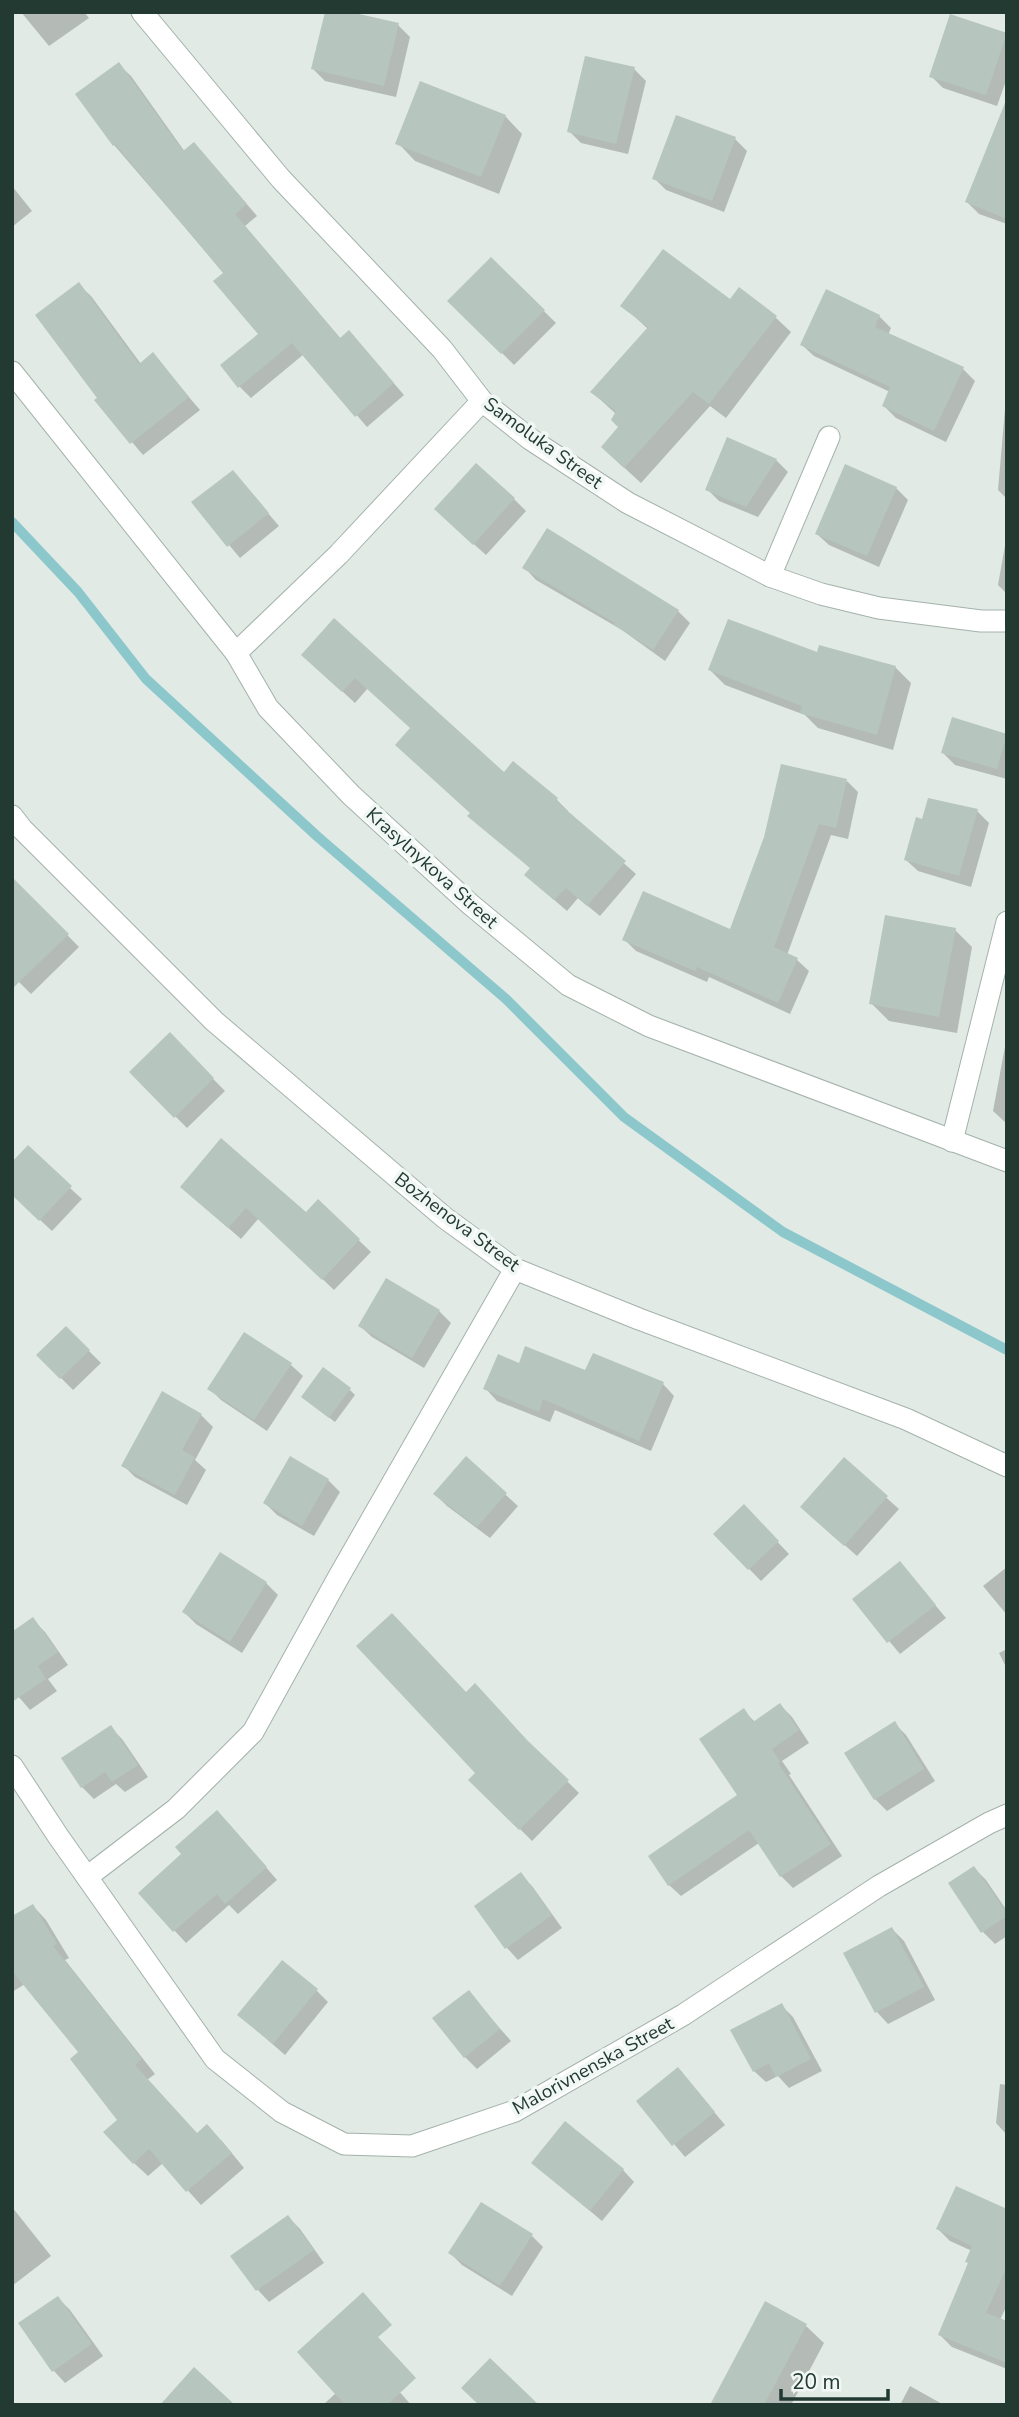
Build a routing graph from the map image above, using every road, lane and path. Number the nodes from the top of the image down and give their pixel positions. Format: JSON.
{"nodes":[{"id":1,"x":142,"y":12,"type":"edge"},
{"id":2,"x":12,"y":372,"type":"edge"},
{"id":3,"x":482,"y":401,"type":"junction"},
{"id":4,"x":829,"y":437,"type":"dead end"},
{"id":5,"x":770,"y":576,"type":"junction"},
{"id":6,"x":1007,"y":621,"type":"edge"},
{"id":7,"x":236,"y":653,"type":"junction"},
{"id":8,"x":16,"y":827,"type":"edge"},
{"id":9,"x":1007,"y":922,"type":"edge"},
{"id":10,"x":952,"y":1141,"type":"junction"},
{"id":11,"x":1007,"y":1161,"type":"edge"},
{"id":12,"x":514,"y":1269,"type":"junction"},
{"id":13,"x":1007,"y":1466,"type":"edge"},
{"id":14,"x":12,"y":1766,"type":"edge"},
{"id":15,"x":1007,"y":1815,"type":"edge"},
{"id":16,"x":86,"y":1877,"type":"junction"}],
"edges":[{"from":1,"to":3,"type":"street","name":"Samoluka Street"},
{"from":2,"to":7,"type":"street","name":"Krasylnykova Street"},
{"from":3,"to":5,"type":"street","name":"Samoluka Street"},
{"from":3,"to":7,"type":"street"},
{"from":4,"to":5,"type":"street"},
{"from":5,"to":6,"type":"street","name":"Samoluka Street"},
{"from":7,"to":10,"type":"street","name":"Krasylnykova Street"},
{"from":8,"to":12,"type":"street","name":"Bozhenova Street"},
{"from":9,"to":10,"type":"street"},
{"from":10,"to":11,"type":"street","name":"Krasylnykova Street"},
{"from":12,"to":13,"type":"street","name":"Bozhenova Street"},
{"from":12,"to":16,"type":"street"},
{"from":14,"to":16,"type":"street","name":"Malorivnenska Street"},
{"from":15,"to":16,"type":"street","name":"Malorivnenska Street"}]}
